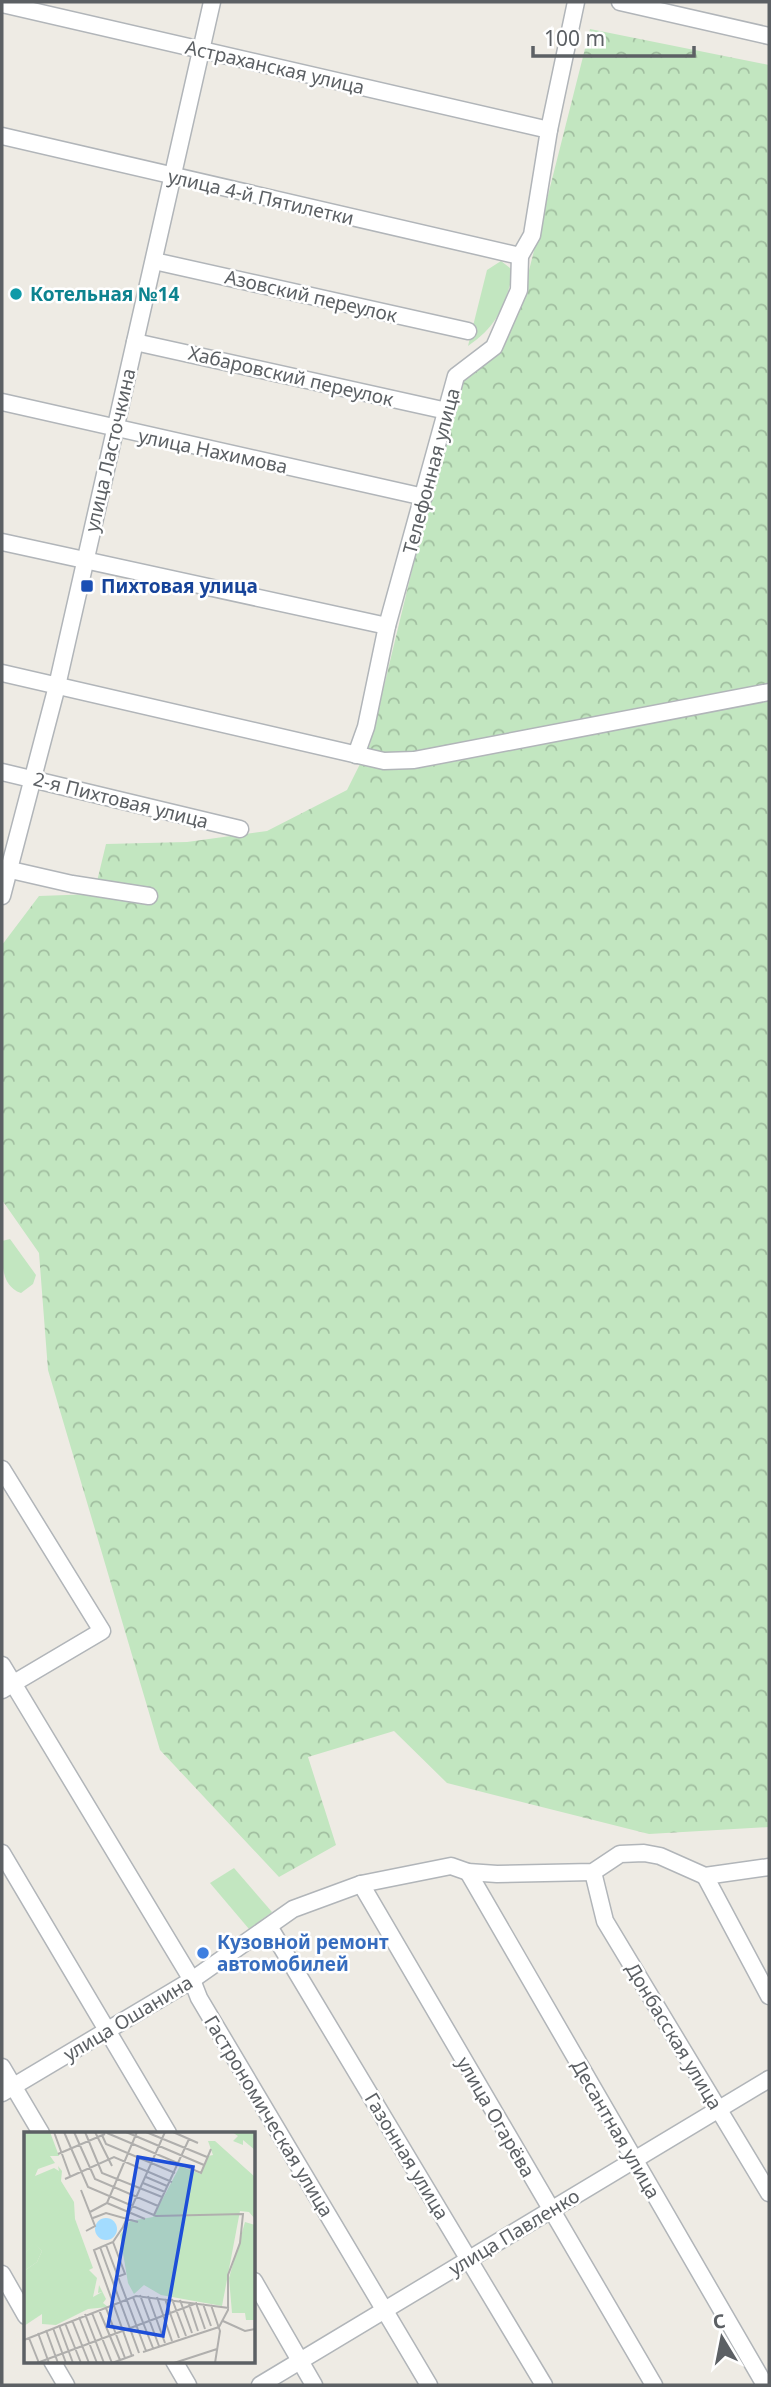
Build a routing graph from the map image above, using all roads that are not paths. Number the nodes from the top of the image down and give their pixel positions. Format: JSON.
{"nodes":[{"id":1,"x":212,"y":2,"type":"edge"},
{"id":2,"x":576,"y":2,"type":"edge"},
{"id":3,"x":620,"y":2,"type":"edge"},
{"id":4,"x":2,"y":4,"type":"edge"},
{"id":5,"x":769,"y":36,"type":"edge"},
{"id":6,"x":202,"y":50,"type":"junction"},
{"id":7,"x":549,"y":130,"type":"junction"},
{"id":8,"x":2,"y":136,"type":"edge"},
{"id":9,"x":172,"y":176,"type":"junction"},
{"id":10,"x":520,"y":256,"type":"junction"},
{"id":11,"x":154,"y":261,"type":"junction"},
{"id":12,"x":468,"y":331,"type":"dead end"},
{"id":13,"x":135,"y":342,"type":"junction"},
{"id":14,"x":2,"y":402,"type":"edge"},
{"id":15,"x":447,"y":411,"type":"junction"},
{"id":16,"x":114,"y":429,"type":"junction"},
{"id":17,"x":425,"y":497,"type":"junction"},
{"id":18,"x":2,"y":542,"type":"edge"},
{"id":19,"x":85,"y":561,"type":"junction"},
{"id":20,"x":387,"y":626,"type":"junction"},
{"id":21,"x":2,"y":673,"type":"edge"},
{"id":22,"x":57,"y":686,"type":"junction"},
{"id":23,"x":769,"y":692,"type":"edge"},
{"id":24,"x":356,"y":755,"type":"junction"},
{"id":25,"x":2,"y":772,"type":"edge"},
{"id":26,"x":35,"y":780,"type":"junction"},
{"id":27,"x":240,"y":829,"type":"dead end"},
{"id":28,"x":6,"y":869,"type":"edge"},
{"id":29,"x":2,"y":897,"type":"edge"},
{"id":30,"x":149,"y":897,"type":"dead end"},
{"id":31,"x":2,"y":1469,"type":"edge"},
{"id":32,"x":2,"y":1665,"type":"edge"},
{"id":33,"x":7,"y":1687,"type":"edge"},
{"id":34,"x":2,"y":1853,"type":"edge"},
{"id":35,"x":769,"y":1867,"type":"edge"},
{"id":36,"x":468,"y":1872,"type":"junction"},
{"id":37,"x":593,"y":1872,"type":"junction"},
{"id":38,"x":705,"y":1876,"type":"junction"},
{"id":39,"x":361,"y":1884,"type":"junction"},
{"id":40,"x":270,"y":1928,"type":"junction"},
{"id":41,"x":192,"y":1980,"type":"junction"},
{"id":42,"x":769,"y":1996,"type":"edge"},
{"id":43,"x":109,"y":2031,"type":"junction"},
{"id":44,"x":2,"y":2067,"type":"edge"},
{"id":45,"x":769,"y":2079,"type":"edge"},
{"id":46,"x":8,"y":2090,"type":"edge"},
{"id":47,"x":719,"y":2109,"type":"junction"},
{"id":48,"x":40,"y":2132,"type":"edge"},
{"id":49,"x":167,"y":2132,"type":"edge"},
{"id":50,"x":635,"y":2160,"type":"junction"},
{"id":51,"x":769,"y":2193,"type":"edge"},
{"id":52,"x":551,"y":2210,"type":"junction"},
{"id":53,"x":468,"y":2260,"type":"junction"},
{"id":54,"x":2,"y":2274,"type":"edge"},
{"id":55,"x":256,"y":2284,"type":"edge"},
{"id":56,"x":385,"y":2311,"type":"junction"},
{"id":57,"x":24,"y":2312,"type":"edge"},
{"id":58,"x":300,"y":2361,"type":"junction"},
{"id":59,"x":53,"y":2362,"type":"edge"},
{"id":60,"x":175,"y":2362,"type":"edge"},
{"id":61,"x":66,"y":2385,"type":"edge"},
{"id":62,"x":188,"y":2385,"type":"edge"},
{"id":63,"x":260,"y":2385,"type":"edge"},
{"id":64,"x":314,"y":2385,"type":"edge"},
{"id":65,"x":429,"y":2385,"type":"edge"},
{"id":66,"x":544,"y":2385,"type":"edge"},
{"id":67,"x":654,"y":2385,"type":"edge"},
{"id":68,"x":765,"y":2385,"type":"edge"}],
"edges":[{"from":1,"to":6,"type":"street","name":"улица Ласточкина"},
{"from":2,"to":7,"type":"street","name":"Телефонная улица"},
{"from":3,"to":5,"type":"street"},
{"from":4,"to":6,"type":"street","name":"Астраханская улица"},
{"from":6,"to":7,"type":"street","name":"Астраханская улица"},
{"from":6,"to":9,"type":"street","name":"улица Ласточкина"},
{"from":7,"to":10,"type":"street","name":"Телефонная улица"},
{"from":8,"to":9,"type":"street","name":"улица 4-й Пятилетки"},
{"from":9,"to":10,"type":"street","name":"улица 4-й Пятилетки"},
{"from":9,"to":11,"type":"street","name":"улица Ласточкина"},
{"from":10,"to":15,"type":"street","name":"Телефонная улица"},
{"from":11,"to":12,"type":"street","name":"Азовский переулок"},
{"from":11,"to":13,"type":"street","name":"улица Ласточкина"},
{"from":13,"to":15,"type":"street","name":"Хабаровский переулок"},
{"from":13,"to":16,"type":"street","name":"улица Ласточкина"},
{"from":14,"to":16,"type":"street","name":"улица Нахимова"},
{"from":15,"to":17,"type":"street","name":"Телефонная улица"},
{"from":16,"to":17,"type":"street","name":"улица Нахимова"},
{"from":16,"to":19,"type":"street","name":"улица Ласточкина"},
{"from":17,"to":20,"type":"street","name":"Телефонная улица"},
{"from":18,"to":19,"type":"street"},
{"from":19,"to":20,"type":"street"},
{"from":19,"to":22,"type":"street","name":"улица Ласточкина"},
{"from":20,"to":24,"type":"street","name":"Телефонная улица"},
{"from":21,"to":22,"type":"street"},
{"from":22,"to":24,"type":"street"},
{"from":22,"to":26,"type":"street","name":"улица Ласточкина"},
{"from":23,"to":24,"type":"street"},
{"from":25,"to":26,"type":"street","name":"2-я Пихтовая улица"},
{"from":26,"to":27,"type":"street","name":"2-я Пихтовая улица"},
{"from":26,"to":28,"type":"street","name":"улица Ласточкина"},
{"from":28,"to":29,"type":"street","name":"улица Ласточкина"},
{"from":28,"to":30,"type":"street"},
{"from":31,"to":33,"type":"street"},
{"from":32,"to":33,"type":"street","name":"Гастрономическая улица"},
{"from":33,"to":41,"type":"street","name":"Гастрономическая улица"},
{"from":34,"to":43,"type":"street"},
{"from":35,"to":38,"type":"street"},
{"from":36,"to":37,"type":"street","name":"улица Ошанина"},
{"from":36,"to":39,"type":"street","name":"улица Ошанина"},
{"from":36,"to":50,"type":"street","name":"Десантная улица"},
{"from":37,"to":38,"type":"street"},
{"from":37,"to":47,"type":"street","name":"Донбасская улица"},
{"from":38,"to":42,"type":"street"},
{"from":39,"to":40,"type":"street","name":"улица Ошанина"},
{"from":39,"to":52,"type":"street","name":"улица Огарёва"},
{"from":40,"to":41,"type":"street","name":"улица Ошанина"},
{"from":40,"to":53,"type":"street","name":"Газонная улица"},
{"from":41,"to":43,"type":"street","name":"улица Ошанина"},
{"from":41,"to":56,"type":"street","name":"Гастрономическая улица"},
{"from":43,"to":46,"type":"street","name":"улица Ошанина"},
{"from":43,"to":49,"type":"street"},
{"from":44,"to":46,"type":"street"},
{"from":45,"to":47,"type":"street","name":"улица Павленко"},
{"from":46,"to":48,"type":"street"},
{"from":47,"to":50,"type":"street","name":"улица Павленко"},
{"from":47,"to":51,"type":"street","name":"Донбасская улица"},
{"from":50,"to":52,"type":"street","name":"улица Павленко"},
{"from":50,"to":68,"type":"street","name":"Десантная улица"},
{"from":52,"to":53,"type":"street","name":"улица Павленко"},
{"from":52,"to":67,"type":"street","name":"улица Огарёва"},
{"from":53,"to":56,"type":"street","name":"улица Павленко"},
{"from":53,"to":66,"type":"street","name":"Газонная улица"},
{"from":54,"to":57,"type":"street"},
{"from":55,"to":58,"type":"street"},
{"from":56,"to":58,"type":"street","name":"улица Павленко"},
{"from":56,"to":65,"type":"street","name":"Гастрономическая улица"},
{"from":58,"to":63,"type":"street","name":"улица Павленко"},
{"from":58,"to":64,"type":"street"},
{"from":59,"to":61,"type":"street"},
{"from":60,"to":62,"type":"street"}]}
